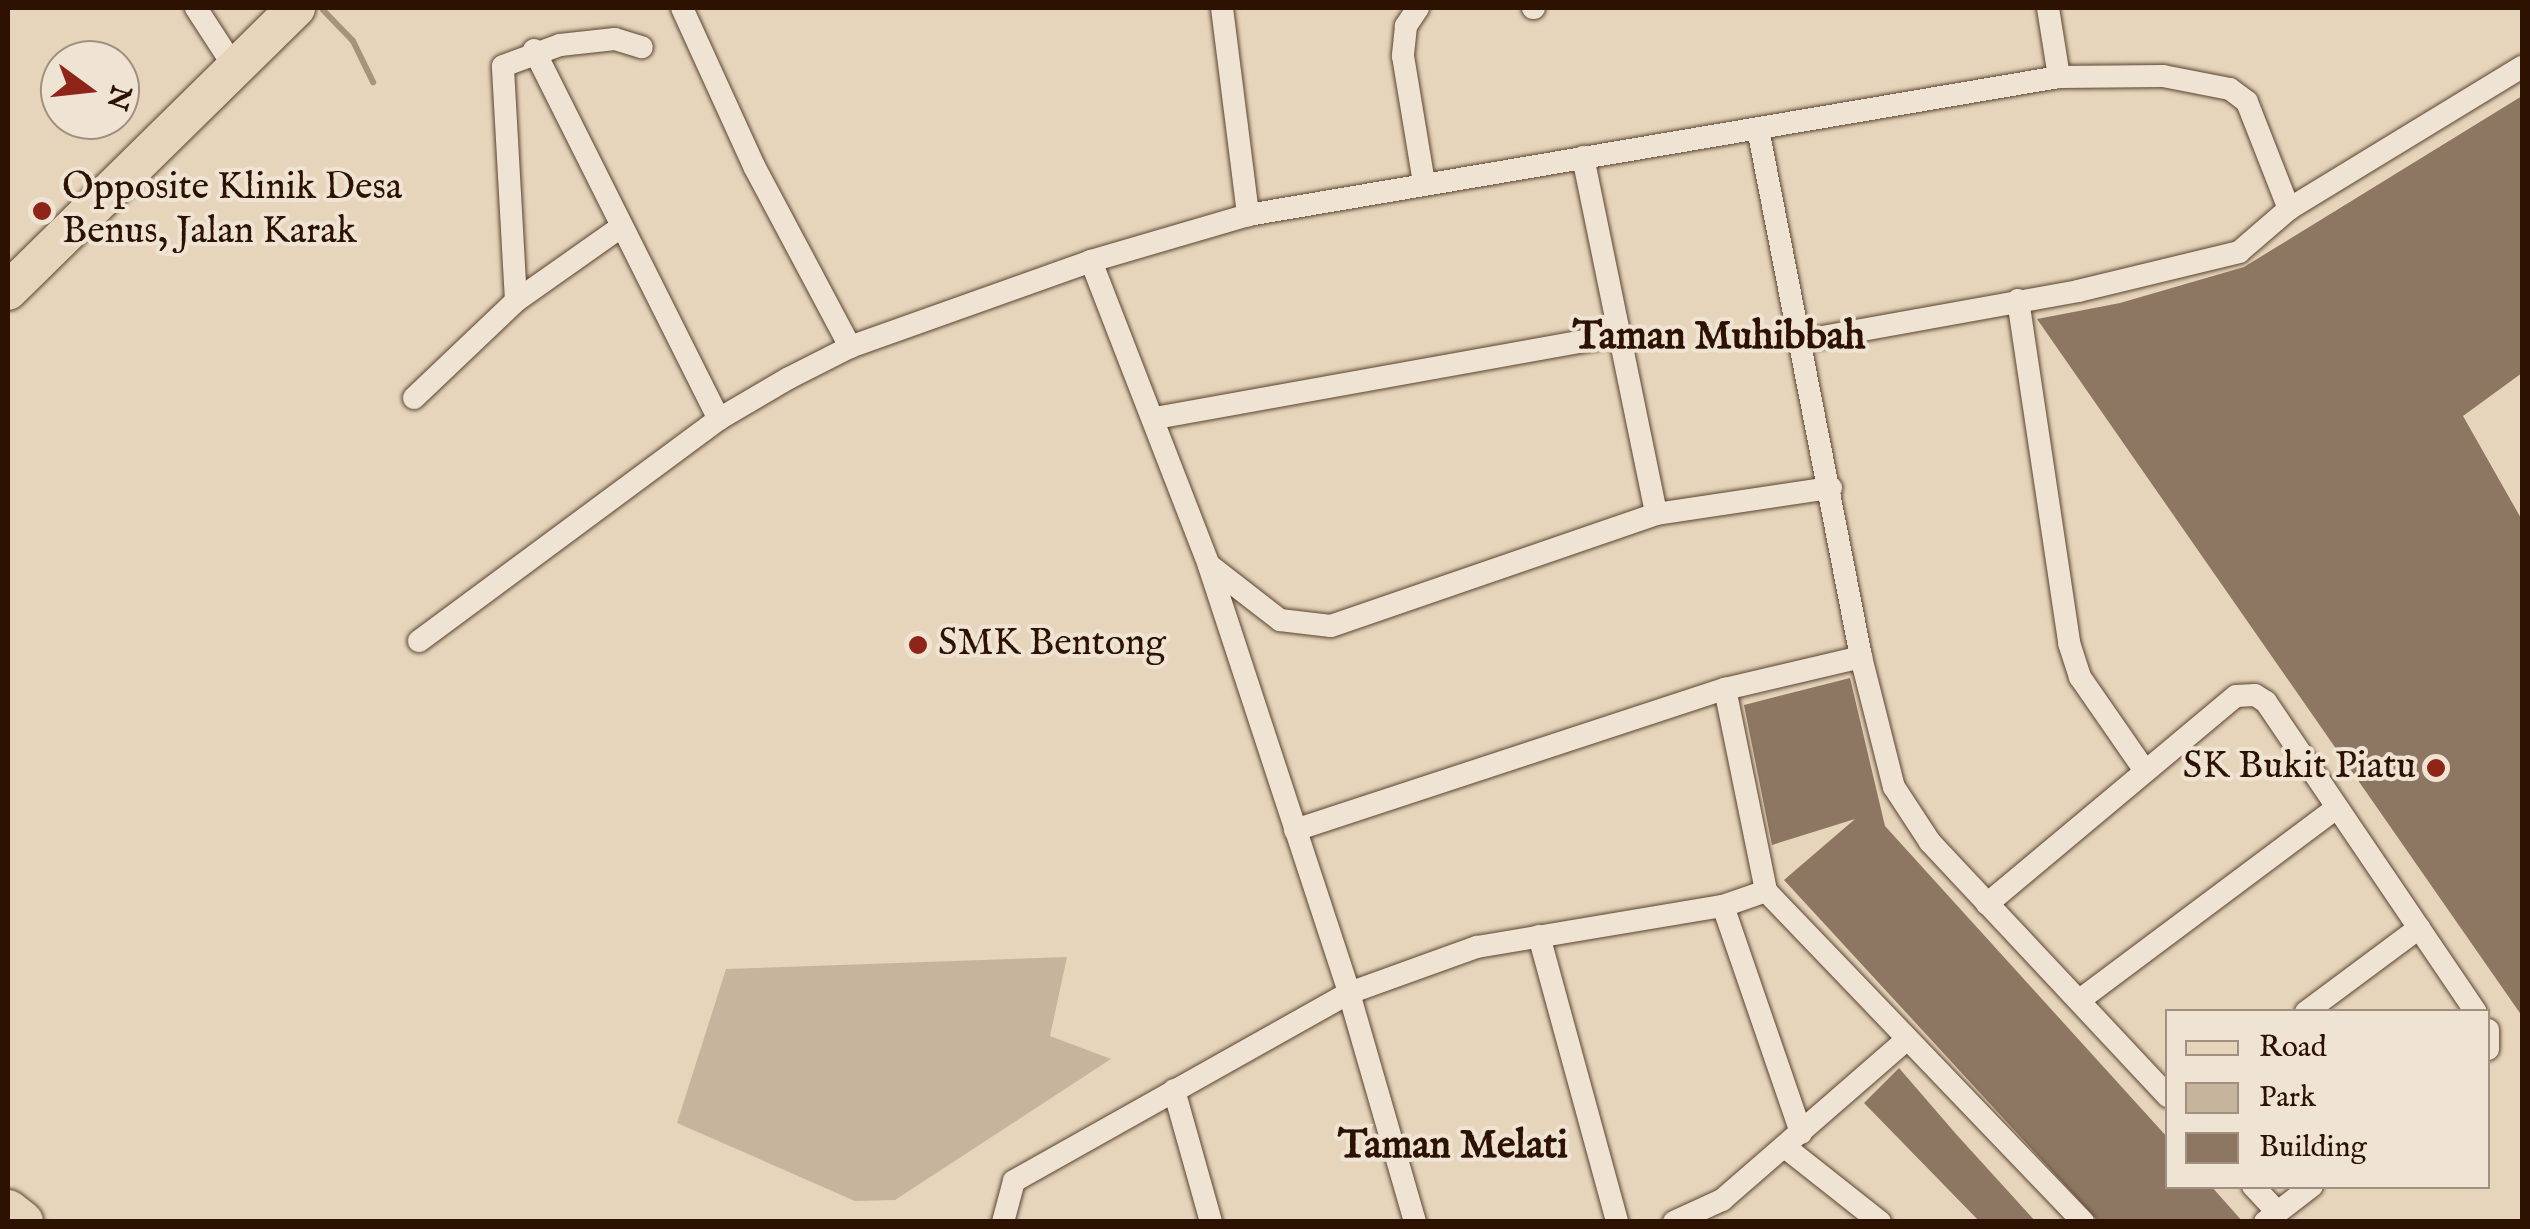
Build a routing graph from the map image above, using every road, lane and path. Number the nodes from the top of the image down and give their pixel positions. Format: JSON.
{"nodes":[{"id":1,"x":196,"y":8,"type":"edge"},
{"id":2,"x":296,"y":8,"type":"edge"},
{"id":3,"x":682,"y":8,"type":"edge"},
{"id":4,"x":1222,"y":8,"type":"edge"},
{"id":5,"x":1418,"y":8,"type":"edge"},
{"id":6,"x":2048,"y":8,"type":"edge"},
{"id":7,"x":642,"y":47,"type":"dead end"},
{"id":8,"x":534,"y":50,"type":"junction"},
{"id":9,"x":233,"y":65,"type":"junction"},
{"id":10,"x":2522,"y":67,"type":"edge"},
{"id":11,"x":2059,"y":77,"type":"junction"},
{"id":12,"x":1758,"y":130,"type":"junction"},
{"id":13,"x":1583,"y":158,"type":"junction"},
{"id":14,"x":1424,"y":183,"type":"junction"},
{"id":15,"x":2289,"y":209,"type":"junction"},
{"id":16,"x":1248,"y":215,"type":"junction"},
{"id":17,"x":622,"y":227,"type":"junction"},
{"id":18,"x":1092,"y":261,"type":"junction"},
{"id":19,"x":8,"y":291,"type":"edge"},
{"id":20,"x":2018,"y":300,"type":"junction"},
{"id":21,"x":516,"y":301,"type":"junction"},
{"id":22,"x":1619,"y":335,"type":"junction"},
{"id":23,"x":1800,"y":341,"type":"junction"},
{"id":24,"x":850,"y":348,"type":"junction"},
{"id":25,"x":414,"y":398,"type":"dead end"},
{"id":26,"x":1156,"y":418,"type":"junction"},
{"id":27,"x":719,"y":419,"type":"junction"},
{"id":28,"x":1831,"y":488,"type":"junction"},
{"id":29,"x":1656,"y":514,"type":"junction"},
{"id":30,"x":1209,"y":565,"type":"junction"},
{"id":31,"x":419,"y":642,"type":"dead end"},
{"id":32,"x":1861,"y":657,"type":"junction"},
{"id":33,"x":1725,"y":690,"type":"junction"},
{"id":34,"x":2146,"y":771,"type":"junction"},
{"id":35,"x":2334,"y":810,"type":"junction"},
{"id":36,"x":1295,"y":830,"type":"junction"},
{"id":37,"x":1766,"y":890,"type":"junction"},
{"id":38,"x":1987,"y":904,"type":"junction"},
{"id":39,"x":1723,"y":906,"type":"junction"},
{"id":40,"x":2419,"y":928,"type":"junction"},
{"id":41,"x":1539,"y":936,"type":"junction"},
{"id":42,"x":1349,"y":993,"type":"junction"},
{"id":43,"x":2081,"y":999,"type":"junction"},
{"id":44,"x":2310,"y":1009,"type":"edge"},
{"id":45,"x":2474,"y":1009,"type":"edge"},
{"id":46,"x":1906,"y":1040,"type":"junction"},
{"id":47,"x":1174,"y":1090,"type":"junction"},
{"id":48,"x":2165,"y":1093,"type":"edge"},
{"id":49,"x":1793,"y":1140,"type":"junction"},
{"id":50,"x":2255,"y":1189,"type":"edge"},
{"id":51,"x":2308,"y":1189,"type":"edge"},
{"id":52,"x":8,"y":1211,"type":"edge"},
{"id":53,"x":2271,"y":1217,"type":"edge"},
{"id":54,"x":22,"y":1222,"type":"edge"},
{"id":55,"x":1003,"y":1222,"type":"edge"},
{"id":56,"x":1211,"y":1222,"type":"edge"},
{"id":57,"x":1414,"y":1222,"type":"edge"},
{"id":58,"x":1616,"y":1222,"type":"edge"},
{"id":59,"x":1674,"y":1222,"type":"edge"},
{"id":60,"x":1880,"y":1222,"type":"edge"},
{"id":61,"x":2083,"y":1222,"type":"edge"}],
"edges":[{"from":1,"to":9,"type":"street"},
{"from":2,"to":9,"type":"main road"},
{"from":3,"to":24,"type":"street"},
{"from":4,"to":16,"type":"street"},
{"from":5,"to":14,"type":"street"},
{"from":6,"to":11,"type":"street"},
{"from":7,"to":8,"type":"street"},
{"from":8,"to":17,"type":"street"},
{"from":8,"to":21,"type":"street"},
{"from":9,"to":19,"type":"main road"},
{"from":10,"to":15,"type":"street"},
{"from":11,"to":12,"type":"street"},
{"from":11,"to":15,"type":"street"},
{"from":12,"to":13,"type":"street"},
{"from":12,"to":23,"type":"street"},
{"from":13,"to":14,"type":"street"},
{"from":13,"to":22,"type":"street"},
{"from":14,"to":16,"type":"street"},
{"from":15,"to":20,"type":"street"},
{"from":16,"to":18,"type":"street"},
{"from":17,"to":21,"type":"street"},
{"from":17,"to":27,"type":"street"},
{"from":18,"to":24,"type":"street"},
{"from":18,"to":26,"type":"street"},
{"from":20,"to":23,"type":"street"},
{"from":20,"to":34,"type":"street"},
{"from":21,"to":25,"type":"street"},
{"from":22,"to":26,"type":"street"},
{"from":22,"to":29,"type":"street"},
{"from":23,"to":28,"type":"street"},
{"from":24,"to":27,"type":"street"},
{"from":26,"to":30,"type":"street"},
{"from":27,"to":31,"type":"street"},
{"from":28,"to":29,"type":"street"},
{"from":28,"to":32,"type":"street"},
{"from":29,"to":30,"type":"street"},
{"from":30,"to":36,"type":"street"},
{"from":32,"to":33,"type":"street"},
{"from":32,"to":38,"type":"street"},
{"from":33,"to":36,"type":"street"},
{"from":33,"to":37,"type":"street"},
{"from":34,"to":35,"type":"street"},
{"from":34,"to":38,"type":"street"},
{"from":35,"to":40,"type":"street"},
{"from":35,"to":43,"type":"street"},
{"from":36,"to":42,"type":"street"},
{"from":37,"to":39,"type":"street"},
{"from":37,"to":46,"type":"street"},
{"from":38,"to":43,"type":"street"},
{"from":39,"to":41,"type":"street"},
{"from":39,"to":49,"type":"street"},
{"from":40,"to":44,"type":"street"},
{"from":40,"to":45,"type":"street"},
{"from":41,"to":42,"type":"street"},
{"from":41,"to":58,"type":"street"},
{"from":42,"to":47,"type":"street"},
{"from":42,"to":57,"type":"street"},
{"from":43,"to":48,"type":"street"},
{"from":46,"to":49,"type":"street"},
{"from":46,"to":61,"type":"street"},
{"from":47,"to":55,"type":"street"},
{"from":47,"to":56,"type":"street"},
{"from":49,"to":59,"type":"street"},
{"from":49,"to":60,"type":"street"},
{"from":50,"to":53,"type":"street"},
{"from":51,"to":53,"type":"street"},
{"from":52,"to":54,"type":"highway"}]}
